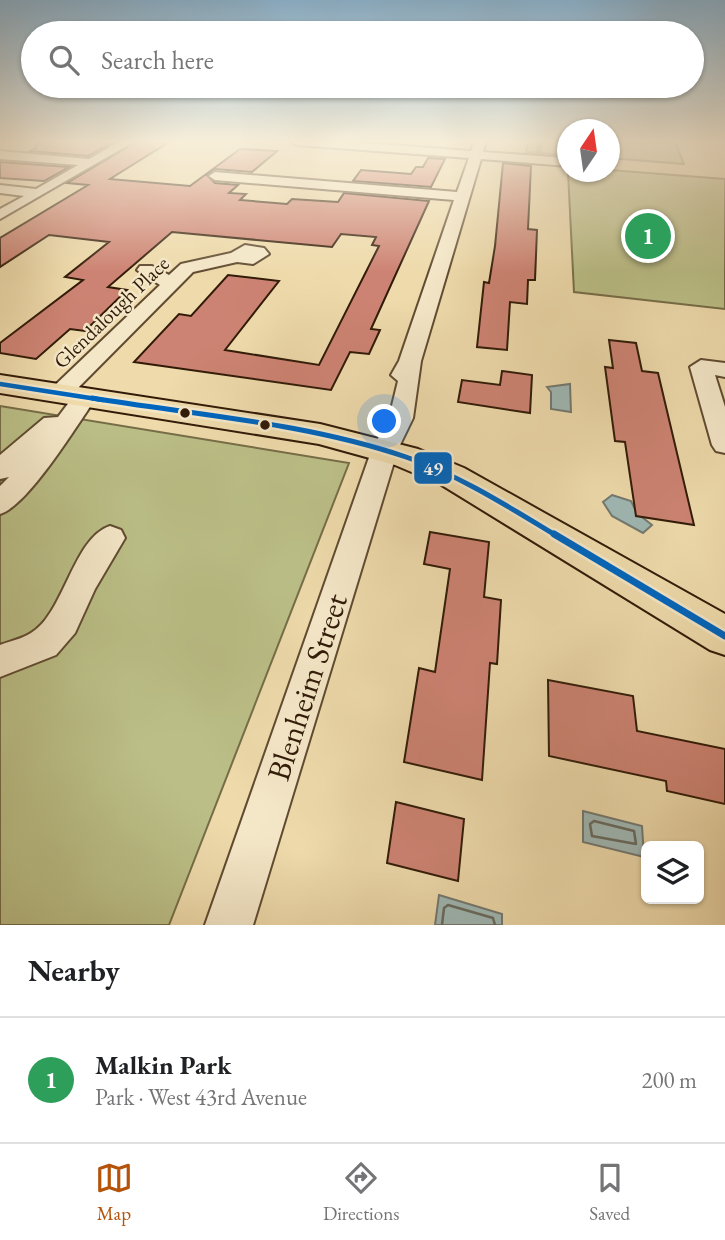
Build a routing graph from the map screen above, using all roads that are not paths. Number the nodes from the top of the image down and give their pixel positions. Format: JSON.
{"nodes":[{"id":1,"x":54,"y":185,"type":"edge"},
{"id":2,"x":324,"y":185,"type":"edge"},
{"id":3,"x":467,"y":185,"type":"edge"},
{"id":4,"x":0,"y":189,"type":"edge"},
{"id":5,"x":40,"y":193,"type":"junction"},
{"id":6,"x":464,"y":197,"type":"junction"},
{"id":7,"x":0,"y":215,"type":"edge"},
{"id":8,"x":237,"y":257,"type":"dead end"},
{"id":9,"x":146,"y":270,"type":"dead end"},
{"id":10,"x":170,"y":283,"type":"junction"},
{"id":11,"x":725,"y":370,"type":"edge"},
{"id":12,"x":0,"y":384,"type":"edge"},
{"id":13,"x":71,"y":396,"type":"junction"},
{"id":14,"x":725,"y":445,"type":"edge"},
{"id":15,"x":384,"y":449,"type":"junction"},
{"id":16,"x":0,"y":470,"type":"edge"},
{"id":17,"x":0,"y":504,"type":"edge"},
{"id":18,"x":110,"y":538,"type":"dead end"},
{"id":19,"x":725,"y":636,"type":"edge"},
{"id":20,"x":0,"y":662,"type":"edge"},
{"id":21,"x":229,"y":925,"type":"edge"}],
"edges":[{"from":1,"to":5,"type":"street"},
{"from":2,"to":6,"type":"street"},
{"from":3,"to":6,"type":"street","name":"Blenheim Street"},
{"from":4,"to":5,"type":"street"},
{"from":5,"to":7,"type":"street"},
{"from":6,"to":15,"type":"street","name":"Blenheim Street"},
{"from":8,"to":10,"type":"street","name":"Glendalough Place"},
{"from":9,"to":10,"type":"street"},
{"from":10,"to":13,"type":"street","name":"Glendalough Place"},
{"from":11,"to":14,"type":"street"},
{"from":12,"to":13,"type":"main road"},
{"from":13,"to":15,"type":"main road"},
{"from":13,"to":16,"type":"street"},
{"from":13,"to":17,"type":"street"},
{"from":15,"to":19,"type":"main road"},
{"from":15,"to":21,"type":"street","name":"Blenheim Street"},
{"from":18,"to":20,"type":"street"}]}
